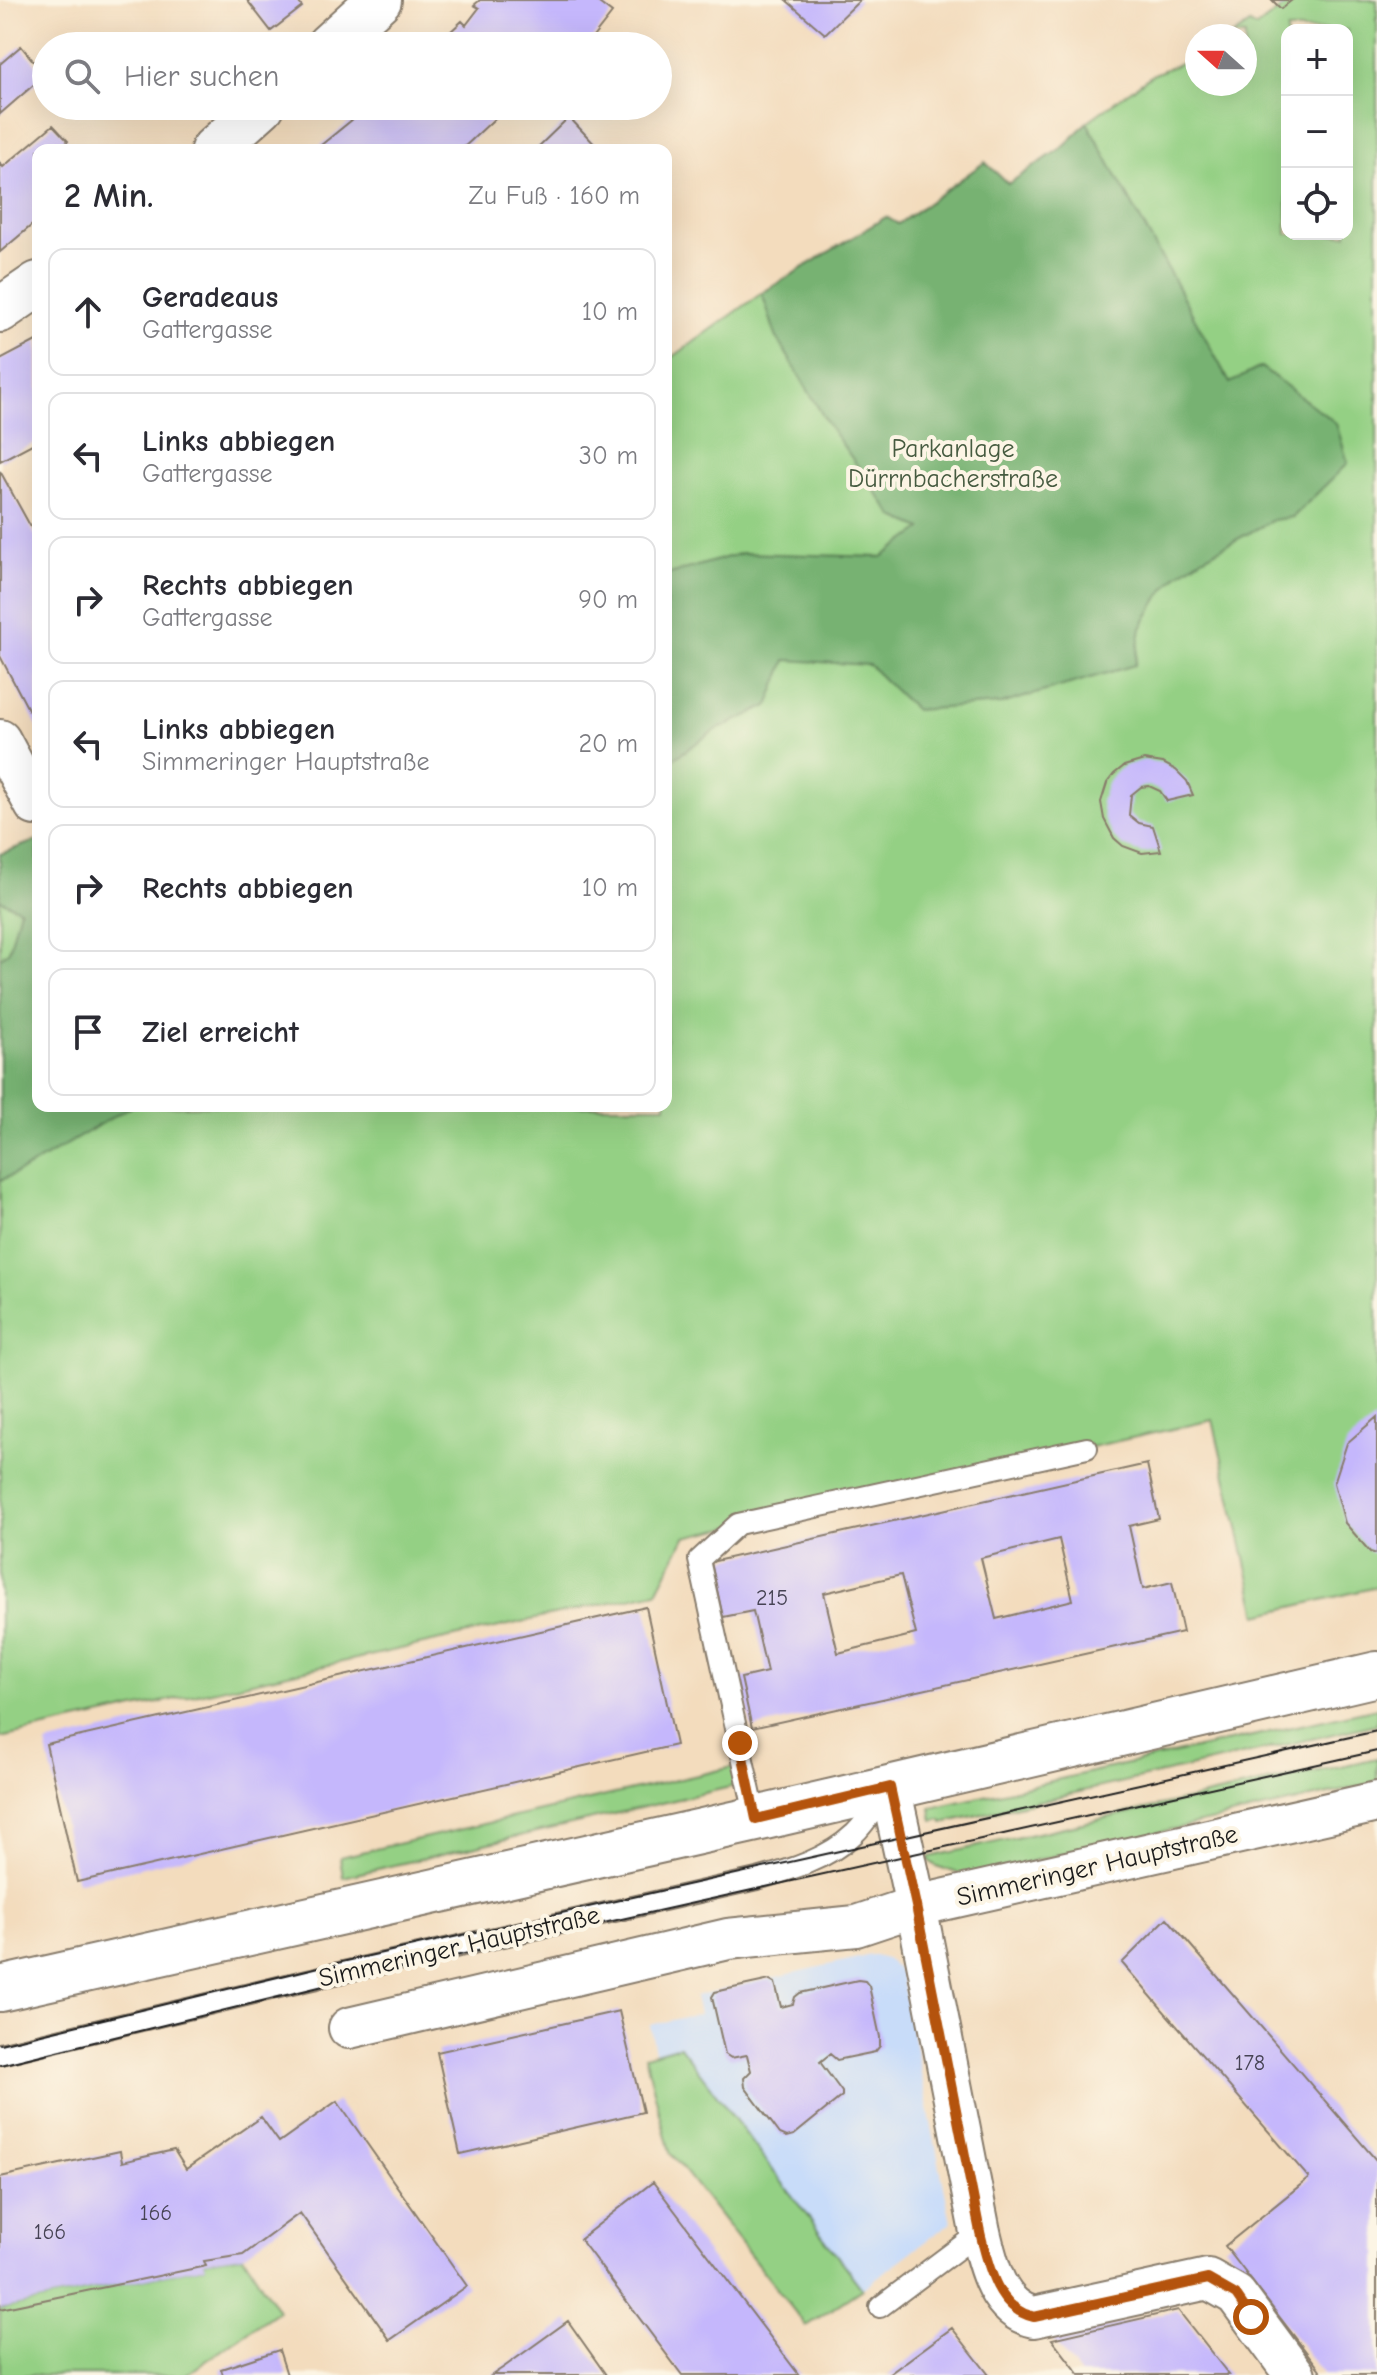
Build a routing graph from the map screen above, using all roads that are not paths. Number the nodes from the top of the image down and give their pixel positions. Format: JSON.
{"nodes":[{"id":1,"x":379,"y":0,"type":"edge"},
{"id":2,"x":344,"y":32,"type":"edge"},
{"id":3,"x":246,"y":120,"type":"edge"},
{"id":4,"x":220,"y":144,"type":"edge"},
{"id":5,"x":0,"y":740,"type":"edge"},
{"id":6,"x":32,"y":799,"type":"edge"},
{"id":7,"x":1087,"y":1448,"type":"dead end"},
{"id":8,"x":1377,"y":1674,"type":"edge"},
{"id":9,"x":890,"y":1787,"type":"junction"},
{"id":10,"x":1377,"y":1802,"type":"edge"},
{"id":11,"x":756,"y":1819,"type":"junction"},
{"id":12,"x":916,"y":1906,"type":"junction"},
{"id":13,"x":0,"y":1989,"type":"edge"},
{"id":14,"x":349,"y":2028,"type":"dead end"},
{"id":15,"x":0,"y":2054,"type":"edge"},
{"id":16,"x":980,"y":2232,"type":"junction"},
{"id":17,"x":880,"y":2307,"type":"dead end"},
{"id":18,"x":1295,"y":2375,"type":"edge"}],
"edges":[{"from":1,"to":2,"type":"main road"},
{"from":3,"to":4,"type":"main road"},
{"from":5,"to":6,"type":"street"},
{"from":7,"to":11,"type":"lane"},
{"from":8,"to":9,"type":"main road"},
{"from":9,"to":11,"type":"main road"},
{"from":9,"to":12,"type":"street"},
{"from":9,"to":15,"type":"lane","name":"Simmeringer Hauptstraße"},
{"from":10,"to":12,"type":"street","name":"Simmeringer Hauptstraße"},
{"from":11,"to":13,"type":"main road"},
{"from":12,"to":14,"type":"street","name":"Simmeringer Hauptstraße"},
{"from":12,"to":16,"type":"street"},
{"from":16,"to":17,"type":"lane"},
{"from":16,"to":18,"type":"street"}]}
